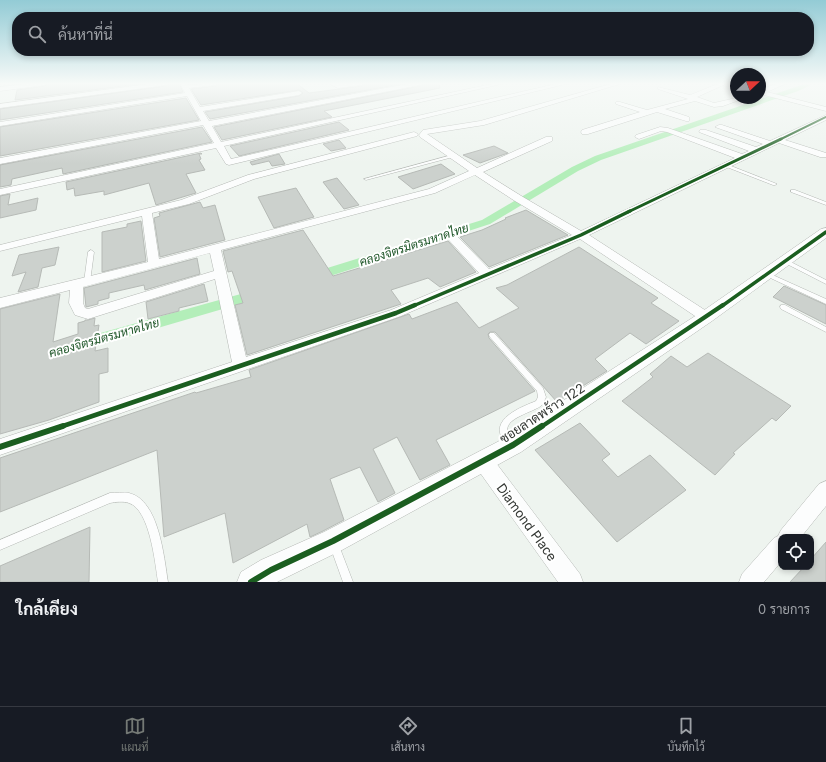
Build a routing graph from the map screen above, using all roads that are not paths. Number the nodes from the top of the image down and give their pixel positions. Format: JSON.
{"nodes":[{"id":1,"x":85,"y":110,"type":"edge"},
{"id":2,"x":200,"y":110,"type":"edge"},
{"id":3,"x":275,"y":110,"type":"edge"},
{"id":4,"x":377,"y":110,"type":"edge"},
{"id":5,"x":454,"y":110,"type":"edge"},
{"id":6,"x":526,"y":110,"type":"edge"},
{"id":7,"x":641,"y":110,"type":"edge"},
{"id":8,"x":658,"y":110,"type":"edge"},
{"id":9,"x":659,"y":110,"type":"edge"},
{"id":10,"x":646,"y":112,"type":"junction"},
{"id":11,"x":826,"y":117,"type":"edge"},
{"id":12,"x":686,"y":119,"type":"dead end"},
{"id":13,"x":207,"y":123,"type":"junction"},
{"id":14,"x":0,"y":124,"type":"edge"},
{"id":15,"x":719,"y":126,"type":"dead end"},
{"id":16,"x":585,"y":132,"type":"dead end"},
{"id":17,"x":703,"y":132,"type":"dead end"},
{"id":18,"x":421,"y":134,"type":"junction"},
{"id":19,"x":639,"y":137,"type":"dead end"},
{"id":20,"x":549,"y":138,"type":"dead end"},
{"id":21,"x":775,"y":142,"type":"junction"},
{"id":22,"x":220,"y":144,"type":"junction"},
{"id":23,"x":756,"y":150,"type":"junction"},
{"id":24,"x":823,"y":155,"type":"dead end"},
{"id":25,"x":452,"y":156,"type":"junction"},
{"id":26,"x":741,"y":157,"type":"junction"},
{"id":27,"x":0,"y":161,"type":"edge"},
{"id":28,"x":231,"y":164,"type":"junction"},
{"id":29,"x":725,"y":165,"type":"junction"},
{"id":30,"x":476,"y":170,"type":"junction"},
{"id":31,"x":366,"y":179,"type":"dead end"},
{"id":32,"x":241,"y":181,"type":"junction"},
{"id":33,"x":775,"y":184,"type":"dead end"},
{"id":34,"x":793,"y":191,"type":"dead end"},
{"id":35,"x":0,"y":192,"type":"edge"},
{"id":36,"x":826,"y":204,"type":"edge"},
{"id":37,"x":147,"y":212,"type":"junction"},
{"id":38,"x":826,"y":232,"type":"edge"},
{"id":39,"x":581,"y":235,"type":"junction"},
{"id":40,"x":451,"y":236,"type":"dead end"},
{"id":41,"x":0,"y":248,"type":"edge"},
{"id":42,"x":215,"y":248,"type":"junction"},
{"id":43,"x":91,"y":252,"type":"dead end"},
{"id":44,"x":785,"y":261,"type":"junction"},
{"id":45,"x":154,"y":264,"type":"junction"},
{"id":46,"x":220,"y":273,"type":"junction"},
{"id":47,"x":766,"y":274,"type":"junction"},
{"id":48,"x":487,"y":275,"type":"junction"},
{"id":49,"x":826,"y":282,"type":"edge"},
{"id":50,"x":82,"y":283,"type":"junction"},
{"id":51,"x":826,"y":302,"type":"edge"},
{"id":52,"x":0,"y":303,"type":"edge"},
{"id":53,"x":783,"y":307,"type":"dead end"},
{"id":54,"x":706,"y":317,"type":"junction"},
{"id":55,"x":826,"y":330,"type":"edge"},
{"id":56,"x":492,"y":335,"type":"dead end"},
{"id":57,"x":240,"y":365,"type":"junction"},
{"id":58,"x":512,"y":445,"type":"junction"},
{"id":59,"x":0,"y":447,"type":"edge"},
{"id":60,"x":483,"y":461,"type":"junction"},
{"id":61,"x":826,"y":491,"type":"edge"},
{"id":62,"x":790,"y":534,"type":"edge"},
{"id":63,"x":333,"y":541,"type":"junction"},
{"id":64,"x":0,"y":546,"type":"edge"},
{"id":65,"x":778,"y":549,"type":"edge"},
{"id":66,"x":273,"y":576,"type":"edge"},
{"id":67,"x":163,"y":582,"type":"edge"},
{"id":68,"x":251,"y":582,"type":"edge"},
{"id":69,"x":348,"y":582,"type":"edge"},
{"id":70,"x":572,"y":582,"type":"edge"},
{"id":71,"x":750,"y":582,"type":"edge"}],
"edges":[{"from":1,"to":14,"type":"street"},
{"from":2,"to":13,"type":"street"},
{"from":3,"to":13,"type":"street"},
{"from":4,"to":22,"type":"street"},
{"from":5,"to":28,"type":"street"},
{"from":6,"to":18,"type":"street"},
{"from":7,"to":10,"type":"street"},
{"from":8,"to":10,"type":"street"},
{"from":9,"to":12,"type":"street"},
{"from":10,"to":16,"type":"street"},
{"from":11,"to":21,"type":"street"},
{"from":13,"to":22,"type":"street"},
{"from":13,"to":27,"type":"street"},
{"from":15,"to":21,"type":"street"},
{"from":17,"to":23,"type":"street"},
{"from":18,"to":25,"type":"street"},
{"from":18,"to":32,"type":"street"},
{"from":19,"to":26,"type":"street"},
{"from":20,"to":30,"type":"street"},
{"from":21,"to":23,"type":"street"},
{"from":21,"to":24,"type":"street"},
{"from":22,"to":28,"type":"street"},
{"from":22,"to":35,"type":"street"},
{"from":23,"to":26,"type":"street"},
{"from":25,"to":30,"type":"street"},
{"from":25,"to":31,"type":"lane"},
{"from":26,"to":29,"type":"street"},
{"from":28,"to":32,"type":"street"},
{"from":29,"to":33,"type":"lane"},
{"from":29,"to":39,"type":"street"},
{"from":30,"to":39,"type":"street"},
{"from":30,"to":42,"type":"street"},
{"from":32,"to":37,"type":"street"},
{"from":34,"to":36,"type":"lane"},
{"from":37,"to":41,"type":"street"},
{"from":37,"to":45,"type":"street"},
{"from":38,"to":44,"type":"street","name":"ซอยลาดพร้าว 122"},
{"from":39,"to":48,"type":"street"},
{"from":39,"to":54,"type":"street"},
{"from":40,"to":48,"type":"street"},
{"from":42,"to":45,"type":"street"},
{"from":42,"to":46,"type":"street"},
{"from":43,"to":50,"type":"lane"},
{"from":44,"to":47,"type":"street","name":"ซอยลาดพร้าว 122"},
{"from":44,"to":49,"type":"lane"},
{"from":45,"to":50,"type":"street"},
{"from":46,"to":50,"type":"street"},
{"from":46,"to":57,"type":"street"},
{"from":47,"to":51,"type":"lane"},
{"from":47,"to":54,"type":"street","name":"ซอยลาดพร้าว 122"},
{"from":48,"to":57,"type":"street"},
{"from":50,"to":52,"type":"street"},
{"from":53,"to":55,"type":"lane"},
{"from":54,"to":58,"type":"street","name":"ซอยลาดพร้าว 122"},
{"from":56,"to":58,"type":"lane"},
{"from":57,"to":59,"type":"street"},
{"from":58,"to":60,"type":"street","name":"ซอยลาดพร้าว 122"},
{"from":60,"to":63,"type":"street","name":"ซอยลาดพร้าว 122"},
{"from":60,"to":70,"type":"street","name":"Diamond Place"},
{"from":61,"to":62,"type":"street"},
{"from":63,"to":66,"type":"street","name":"ซอยลาดพร้าว 122"},
{"from":63,"to":69,"type":"lane"},
{"from":64,"to":67,"type":"lane"},
{"from":65,"to":71,"type":"street"},
{"from":66,"to":68,"type":"street","name":"ซอยลาดพร้าว 122"}]}
